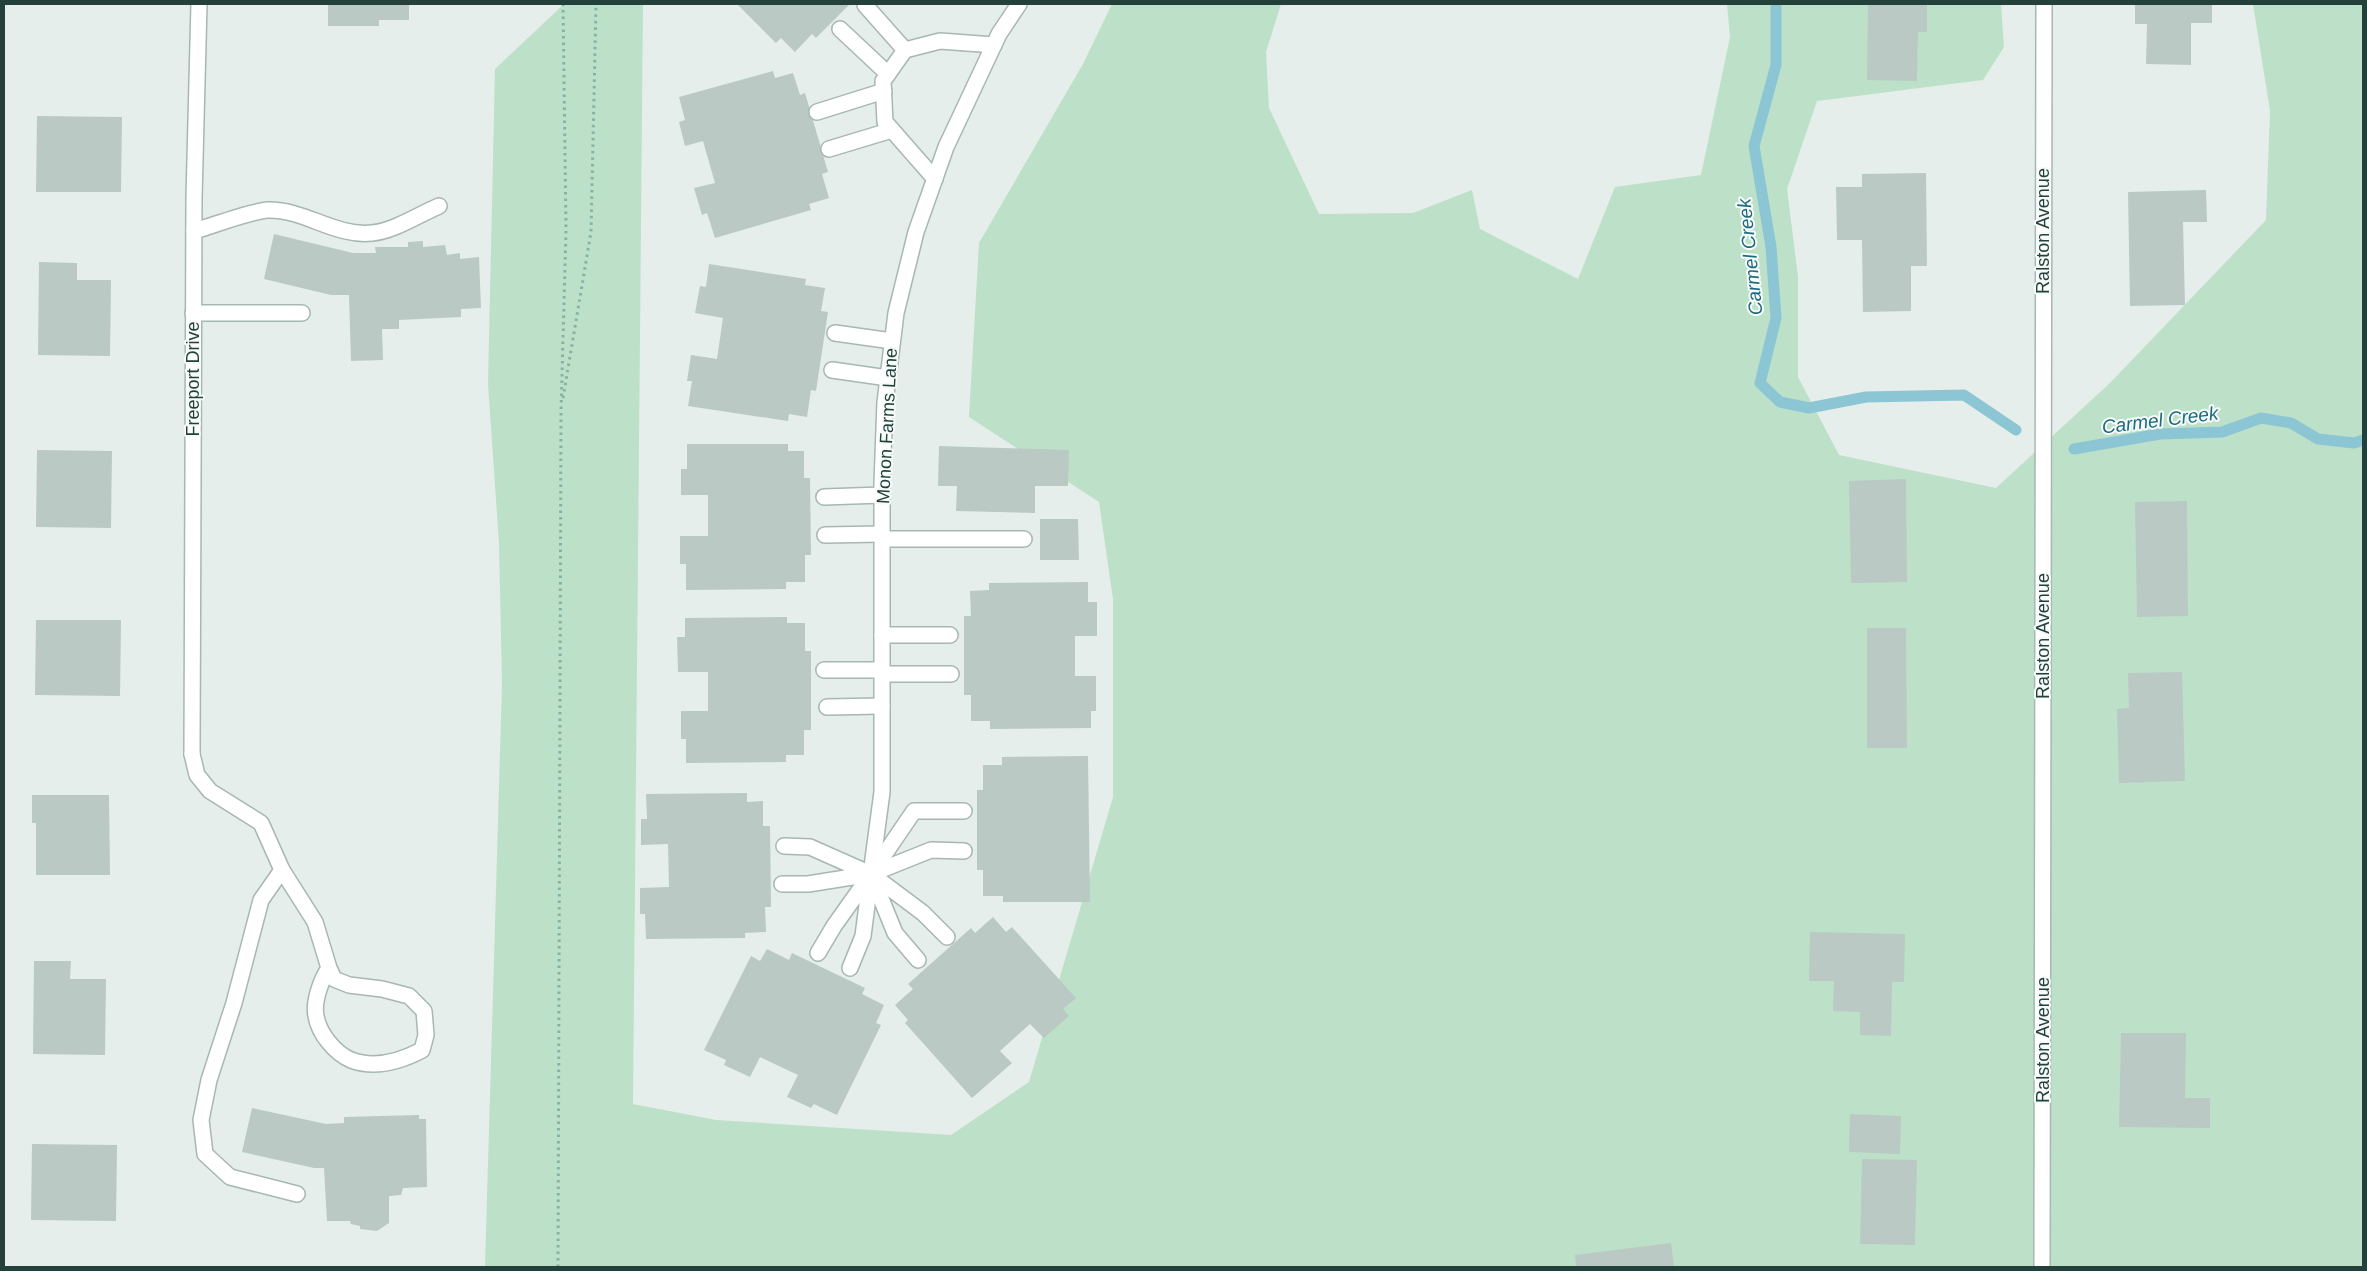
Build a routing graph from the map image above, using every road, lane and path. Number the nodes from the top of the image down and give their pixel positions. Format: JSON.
{"nodes":[{"id":1,"x":199,"y":4,"type":"edge"},
{"id":2,"x":563,"y":4,"type":"edge"},
{"id":3,"x":596,"y":4,"type":"edge"},
{"id":4,"x":1019,"y":4,"type":"edge"},
{"id":5,"x":2044,"y":4,"type":"edge"},
{"id":6,"x":865,"y":5,"type":"dead end"},
{"id":7,"x":840,"y":29,"type":"dead end"},
{"id":8,"x":994,"y":45,"type":"junction"},
{"id":9,"x":906,"y":50,"type":"junction"},
{"id":10,"x":888,"y":74,"type":"junction"},
{"id":11,"x":884,"y":91,"type":"junction"},
{"id":12,"x":817,"y":112,"type":"dead end"},
{"id":13,"x":892,"y":130,"type":"junction"},
{"id":14,"x":830,"y":149,"type":"dead end"},
{"id":15,"x":935,"y":179,"type":"junction"},
{"id":16,"x":439,"y":206,"type":"dead end"},
{"id":17,"x":194,"y":231,"type":"junction"},
{"id":18,"x":194,"y":313,"type":"junction"},
{"id":19,"x":302,"y":313,"type":"dead end"},
{"id":20,"x":835,"y":333,"type":"dead end"},
{"id":21,"x":892,"y":341,"type":"junction"},
{"id":22,"x":832,"y":370,"type":"dead end"},
{"id":23,"x":888,"y":378,"type":"junction"},
{"id":24,"x":561,"y":411,"type":"junction"},
{"id":25,"x":882,"y":495,"type":"junction"},
{"id":26,"x":824,"y":497,"type":"dead end"},
{"id":27,"x":825,"y":535,"type":"dead end"},
{"id":28,"x":882,"y":536,"type":"junction"},
{"id":29,"x":1024,"y":539,"type":"dead end"},
{"id":30,"x":882,"y":635,"type":"junction"},
{"id":31,"x":950,"y":635,"type":"dead end"},
{"id":32,"x":824,"y":670,"type":"dead end"},
{"id":33,"x":882,"y":672,"type":"junction"},
{"id":34,"x":950,"y":674,"type":"dead end"},
{"id":35,"x":882,"y":706,"type":"junction"},
{"id":36,"x":826,"y":707,"type":"dead end"},
{"id":37,"x":964,"y":810,"type":"dead end"},
{"id":38,"x":784,"y":846,"type":"dead end"},
{"id":39,"x":964,"y":851,"type":"dead end"},
{"id":40,"x":282,"y":870,"type":"junction"},
{"id":41,"x":871,"y":874,"type":"junction"},
{"id":42,"x":782,"y":884,"type":"dead end"},
{"id":43,"x":947,"y":937,"type":"dead end"},
{"id":44,"x":818,"y":953,"type":"dead end"},
{"id":45,"x":918,"y":960,"type":"dead end"},
{"id":46,"x":850,"y":968,"type":"dead end"},
{"id":47,"x":327,"y":976,"type":"junction"},
{"id":48,"x":297,"y":1194,"type":"dead end"},
{"id":49,"x":558,"y":1267,"type":"edge"},
{"id":50,"x":2042,"y":1267,"type":"edge"}],
"edges":[{"from":1,"to":17,"type":"street","name":"Freeport Drive"},
{"from":2,"to":24,"type":"path"},
{"from":3,"to":24,"type":"path"},
{"from":4,"to":8,"type":"street","name":"Monon Farms Lane"},
{"from":5,"to":50,"type":"street","name":"Ralston Avenue"},
{"from":6,"to":9,"type":"street"},
{"from":7,"to":10,"type":"street"},
{"from":8,"to":9,"type":"street"},
{"from":8,"to":15,"type":"street","name":"Monon Farms Lane"},
{"from":9,"to":10,"type":"street"},
{"from":10,"to":11,"type":"street"},
{"from":11,"to":12,"type":"street"},
{"from":11,"to":13,"type":"street"},
{"from":13,"to":14,"type":"street"},
{"from":13,"to":15,"type":"street"},
{"from":15,"to":21,"type":"street","name":"Monon Farms Lane"},
{"from":16,"to":17,"type":"street"},
{"from":17,"to":18,"type":"street","name":"Freeport Drive"},
{"from":18,"to":19,"type":"street"},
{"from":18,"to":40,"type":"street","name":"Freeport Drive"},
{"from":20,"to":21,"type":"street"},
{"from":21,"to":23,"type":"street","name":"Monon Farms Lane"},
{"from":22,"to":23,"type":"street"},
{"from":23,"to":25,"type":"street","name":"Monon Farms Lane"},
{"from":24,"to":49,"type":"path"},
{"from":25,"to":26,"type":"street"},
{"from":25,"to":28,"type":"street","name":"Monon Farms Lane"},
{"from":27,"to":28,"type":"street"},
{"from":28,"to":29,"type":"street"},
{"from":28,"to":30,"type":"street","name":"Monon Farms Lane"},
{"from":30,"to":31,"type":"street"},
{"from":30,"to":33,"type":"street","name":"Monon Farms Lane"},
{"from":32,"to":33,"type":"street"},
{"from":33,"to":34,"type":"street"},
{"from":33,"to":35,"type":"street","name":"Monon Farms Lane"},
{"from":35,"to":36,"type":"street"},
{"from":35,"to":41,"type":"street","name":"Monon Farms Lane"},
{"from":37,"to":41,"type":"street"},
{"from":38,"to":41,"type":"street"},
{"from":39,"to":41,"type":"street"},
{"from":40,"to":47,"type":"street","name":"Freeport Drive"},
{"from":40,"to":48,"type":"street"},
{"from":41,"to":42,"type":"street"},
{"from":41,"to":43,"type":"street"},
{"from":41,"to":44,"type":"street"},
{"from":41,"to":45,"type":"street"},
{"from":41,"to":46,"type":"street","name":"Monon Farms Lane"},
{"from":47,"to":47,"type":"street"}]}
